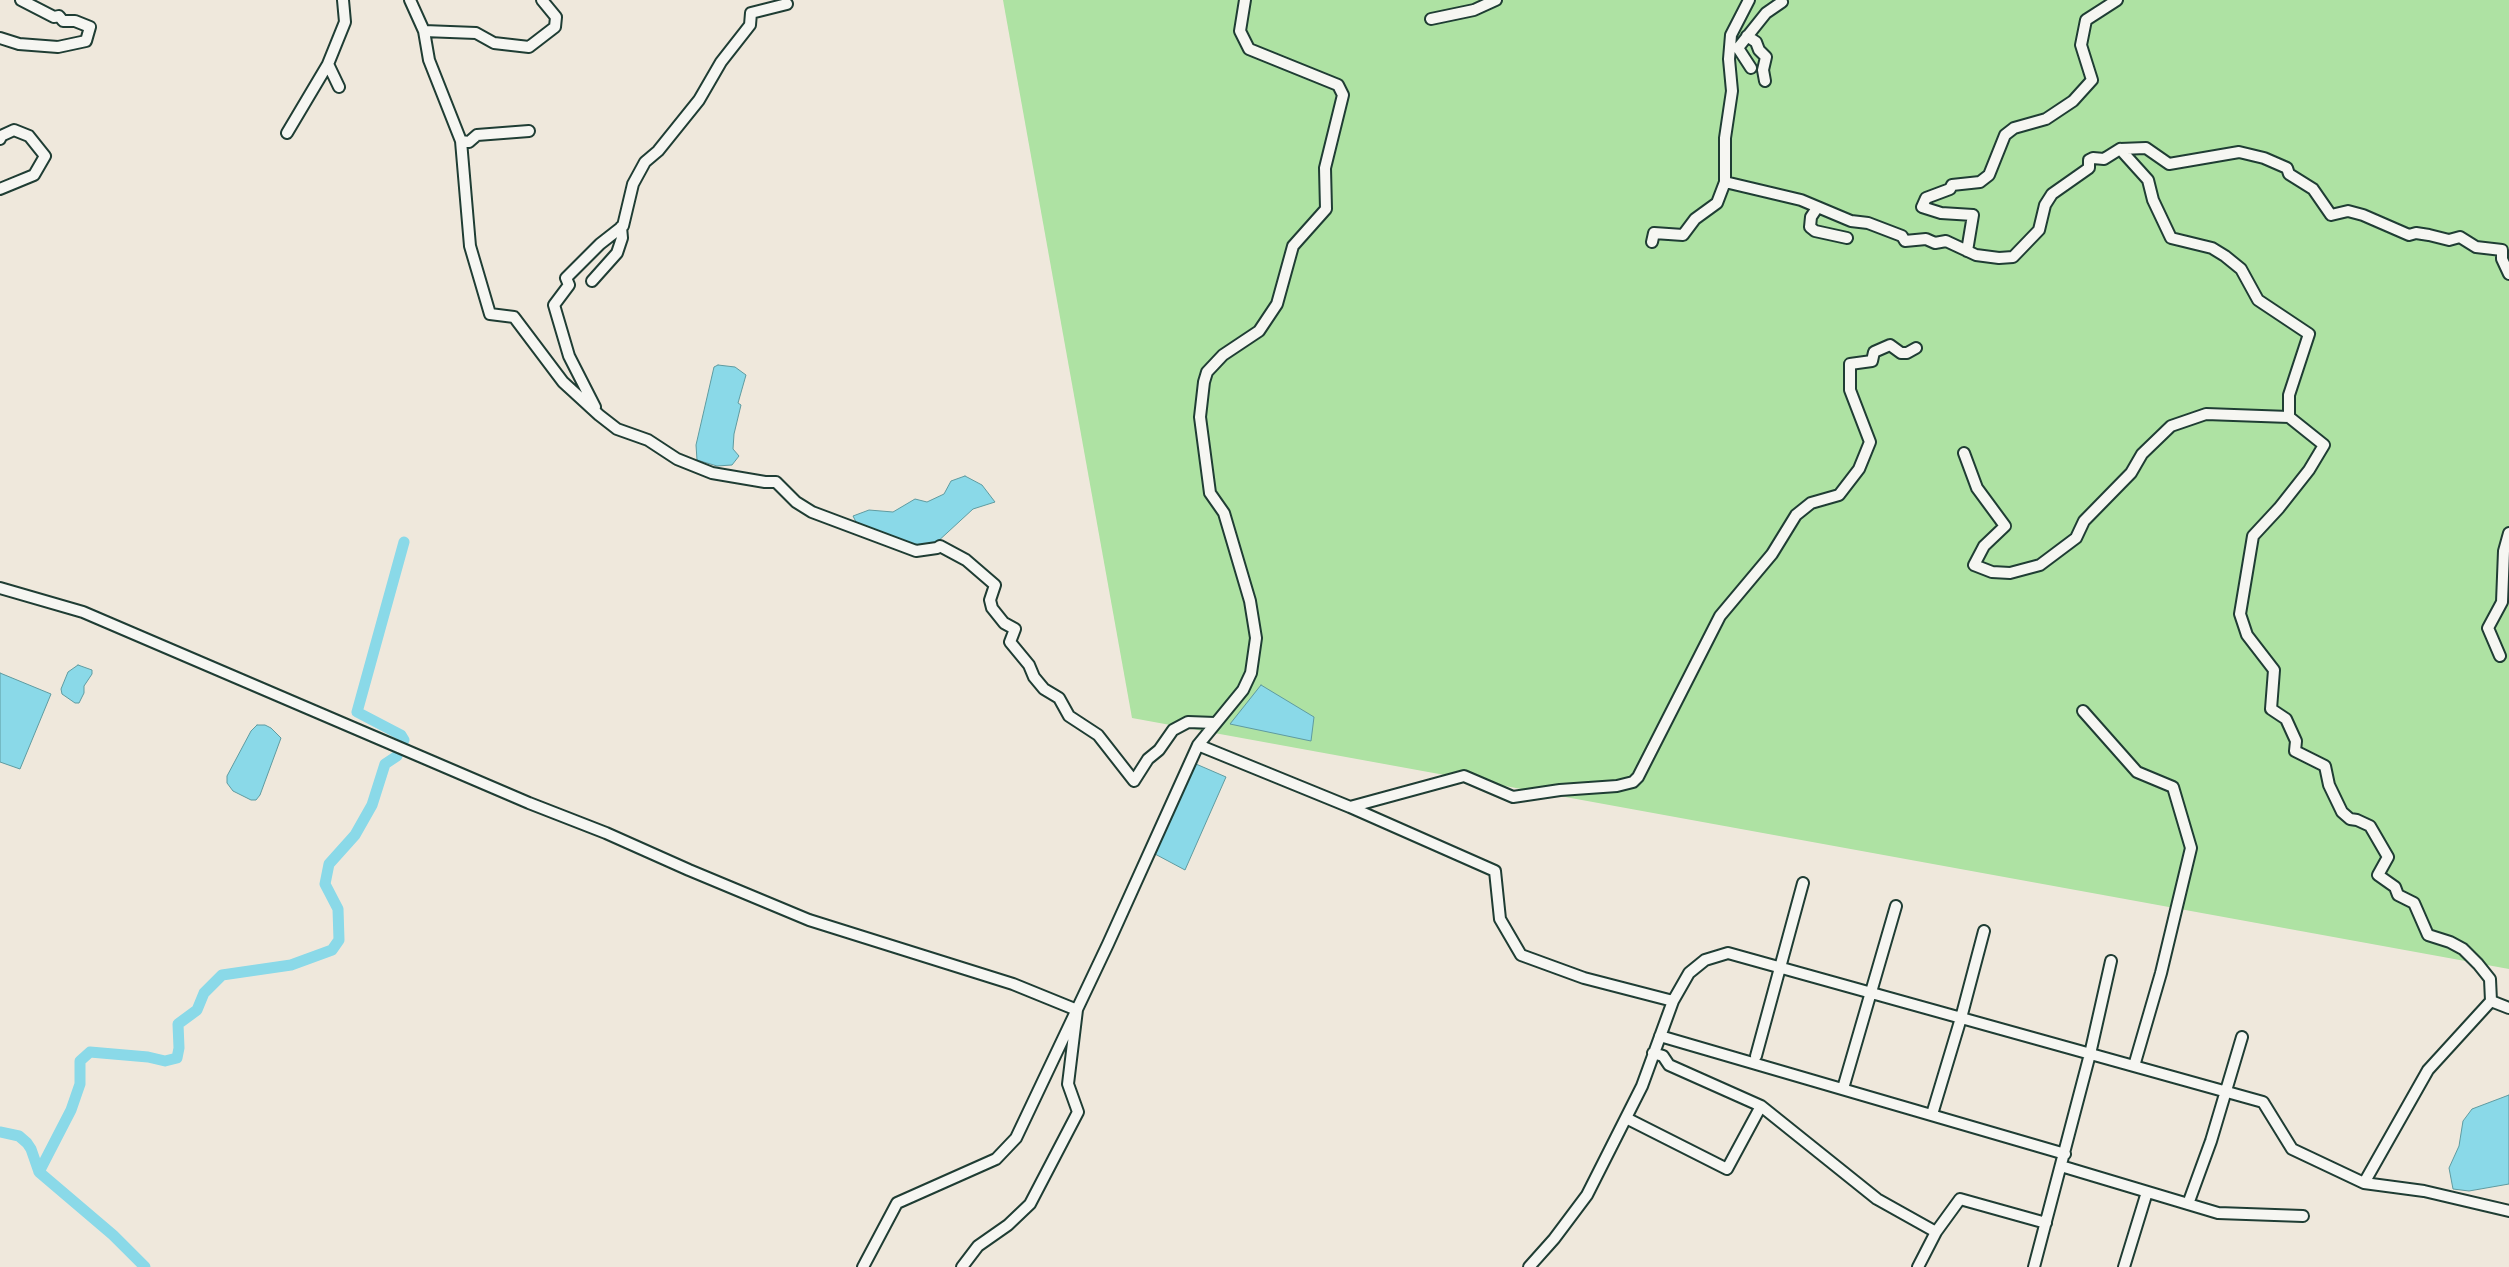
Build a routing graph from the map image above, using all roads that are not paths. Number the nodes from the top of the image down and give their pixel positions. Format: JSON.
{"nodes":[{"id":1,"x":21,"y":0,"type":"edge"},
{"id":2,"x":343,"y":0,"type":"edge"},
{"id":3,"x":410,"y":0,"type":"edge"},
{"id":4,"x":542,"y":0,"type":"edge"},
{"id":5,"x":1245,"y":0,"type":"edge"},
{"id":6,"x":1496,"y":0,"type":"edge"},
{"id":7,"x":1749,"y":0,"type":"edge"},
{"id":8,"x":1780,"y":0,"type":"edge"},
{"id":9,"x":2117,"y":0,"type":"edge"},
{"id":10,"x":787,"y":4,"type":"dead end"},
{"id":11,"x":1431,"y":19,"type":"dead end"},
{"id":12,"x":424,"y":31,"type":"junction"},
{"id":13,"x":1747,"y":36,"type":"junction"},
{"id":14,"x":0,"y":38,"type":"edge"},
{"id":15,"x":328,"y":64,"type":"junction"},
{"id":16,"x":1751,"y":68,"type":"dead end"},
{"id":17,"x":1765,"y":81,"type":"dead end"},
{"id":18,"x":339,"y":87,"type":"dead end"},
{"id":19,"x":530,"y":131,"type":"dead end"},
{"id":20,"x":287,"y":133,"type":"dead end"},
{"id":21,"x":0,"y":139,"type":"edge"},
{"id":22,"x":461,"y":141,"type":"junction"},
{"id":23,"x":2120,"y":149,"type":"junction"},
{"id":24,"x":1725,"y":182,"type":"junction"},
{"id":25,"x":0,"y":188,"type":"edge"},
{"id":26,"x":1816,"y":208,"type":"junction"},
{"id":27,"x":621,"y":228,"type":"junction"},
{"id":28,"x":1846,"y":238,"type":"dead end"},
{"id":29,"x":1652,"y":242,"type":"dead end"},
{"id":30,"x":1967,"y":251,"type":"junction"},
{"id":31,"x":2509,"y":274,"type":"edge"},
{"id":32,"x":592,"y":281,"type":"dead end"},
{"id":33,"x":1916,"y":348,"type":"dead end"},
{"id":34,"x":599,"y":415,"type":"junction"},
{"id":35,"x":2290,"y":417,"type":"junction"},
{"id":36,"x":1964,"y":452,"type":"dead end"},
{"id":37,"x":2509,"y":533,"type":"edge"},
{"id":38,"x":0,"y":588,"type":"edge"},
{"id":39,"x":2500,"y":656,"type":"dead end"},
{"id":40,"x":2083,"y":711,"type":"dead end"},
{"id":41,"x":1215,"y":723,"type":"junction"},
{"id":42,"x":1198,"y":745,"type":"junction"},
{"id":43,"x":1350,"y":807,"type":"junction"},
{"id":44,"x":1803,"y":883,"type":"dead end"},
{"id":45,"x":1896,"y":906,"type":"dead end"},
{"id":46,"x":1984,"y":931,"type":"dead end"},
{"id":47,"x":2112,"y":961,"type":"dead end"},
{"id":48,"x":1781,"y":968,"type":"junction"},
{"id":49,"x":1871,"y":993,"type":"junction"},
{"id":50,"x":1673,"y":1001,"type":"junction"},
{"id":51,"x":2491,"y":1001,"type":"junction"},
{"id":52,"x":2509,"y":1008,"type":"edge"},
{"id":53,"x":1077,"y":1010,"type":"junction"},
{"id":54,"x":1961,"y":1018,"type":"junction"},
{"id":55,"x":1660,"y":1036,"type":"junction"},
{"id":56,"x":2242,"y":1037,"type":"dead end"},
{"id":57,"x":1653,"y":1052,"type":"junction"},
{"id":58,"x":2090,"y":1054,"type":"junction"},
{"id":59,"x":1756,"y":1056,"type":"dead end"},
{"id":60,"x":2134,"y":1066,"type":"junction"},
{"id":61,"x":1844,"y":1085,"type":"dead end"},
{"id":62,"x":2226,"y":1092,"type":"junction"},
{"id":63,"x":1761,"y":1106,"type":"junction"},
{"id":64,"x":1933,"y":1110,"type":"dead end"},
{"id":65,"x":1626,"y":1118,"type":"junction"},
{"id":66,"x":2065,"y":1154,"type":"junction"},
{"id":67,"x":2061,"y":1166,"type":"junction"},
{"id":68,"x":2364,"y":1183,"type":"junction"},
{"id":69,"x":2147,"y":1192,"type":"junction"},
{"id":70,"x":2188,"y":1204,"type":"junction"},
{"id":71,"x":2509,"y":1211,"type":"edge"},
{"id":72,"x":2303,"y":1216,"type":"dead end"},
{"id":73,"x":2046,"y":1223,"type":"junction"},
{"id":74,"x":1936,"y":1232,"type":"junction"},
{"id":75,"x":863,"y":1267,"type":"edge"},
{"id":76,"x":962,"y":1267,"type":"edge"},
{"id":77,"x":1529,"y":1267,"type":"edge"},
{"id":78,"x":1918,"y":1267,"type":"edge"},
{"id":79,"x":2034,"y":1267,"type":"edge"},
{"id":80,"x":2124,"y":1267,"type":"edge"}],
"edges":[{"from":1,"to":14,"type":"street"},
{"from":2,"to":15,"type":"street"},
{"from":3,"to":12,"type":"street"},
{"from":4,"to":12,"type":"street"},
{"from":5,"to":41,"type":"street"},
{"from":6,"to":11,"type":"street"},
{"from":7,"to":24,"type":"street"},
{"from":8,"to":13,"type":"street"},
{"from":9,"to":30,"type":"street"},
{"from":10,"to":27,"type":"street"},
{"from":12,"to":22,"type":"street"},
{"from":13,"to":16,"type":"street"},
{"from":13,"to":17,"type":"street"},
{"from":15,"to":18,"type":"street"},
{"from":15,"to":20,"type":"street"},
{"from":19,"to":22,"type":"street"},
{"from":21,"to":25,"type":"street"},
{"from":22,"to":34,"type":"street"},
{"from":23,"to":30,"type":"street"},
{"from":23,"to":31,"type":"street"},
{"from":23,"to":35,"type":"street"},
{"from":24,"to":26,"type":"street"},
{"from":24,"to":29,"type":"street"},
{"from":26,"to":28,"type":"street"},
{"from":26,"to":30,"type":"street"},
{"from":27,"to":32,"type":"street"},
{"from":27,"to":34,"type":"street"},
{"from":33,"to":43,"type":"street"},
{"from":34,"to":41,"type":"street"},
{"from":35,"to":36,"type":"street"},
{"from":35,"to":51,"type":"street"},
{"from":37,"to":39,"type":"street"},
{"from":38,"to":53,"type":"street"},
{"from":40,"to":60,"type":"street"},
{"from":41,"to":42,"type":"street"},
{"from":42,"to":43,"type":"street"},
{"from":42,"to":53,"type":"street"},
{"from":43,"to":50,"type":"street"},
{"from":44,"to":48,"type":"street"},
{"from":45,"to":49,"type":"street"},
{"from":46,"to":54,"type":"street"},
{"from":47,"to":58,"type":"street"},
{"from":48,"to":49,"type":"street"},
{"from":48,"to":50,"type":"street"},
{"from":48,"to":59,"type":"street"},
{"from":49,"to":54,"type":"street"},
{"from":49,"to":61,"type":"street"},
{"from":50,"to":55,"type":"street"},
{"from":51,"to":52,"type":"street"},
{"from":51,"to":68,"type":"street"},
{"from":53,"to":75,"type":"street"},
{"from":53,"to":76,"type":"street"},
{"from":54,"to":58,"type":"street"},
{"from":54,"to":64,"type":"street"},
{"from":55,"to":57,"type":"street"},
{"from":55,"to":66,"type":"street"},
{"from":56,"to":62,"type":"street"},
{"from":57,"to":63,"type":"street"},
{"from":57,"to":65,"type":"street"},
{"from":58,"to":60,"type":"street"},
{"from":58,"to":66,"type":"street"},
{"from":60,"to":62,"type":"street"},
{"from":62,"to":68,"type":"street"},
{"from":62,"to":70,"type":"street"},
{"from":63,"to":65,"type":"street"},
{"from":63,"to":74,"type":"street"},
{"from":65,"to":77,"type":"street"},
{"from":66,"to":67,"type":"street"},
{"from":67,"to":69,"type":"street"},
{"from":67,"to":73,"type":"street"},
{"from":68,"to":71,"type":"street"},
{"from":69,"to":70,"type":"street"},
{"from":69,"to":80,"type":"street"},
{"from":70,"to":72,"type":"street"},
{"from":73,"to":74,"type":"street"},
{"from":73,"to":79,"type":"street"},
{"from":74,"to":78,"type":"street"}]}
